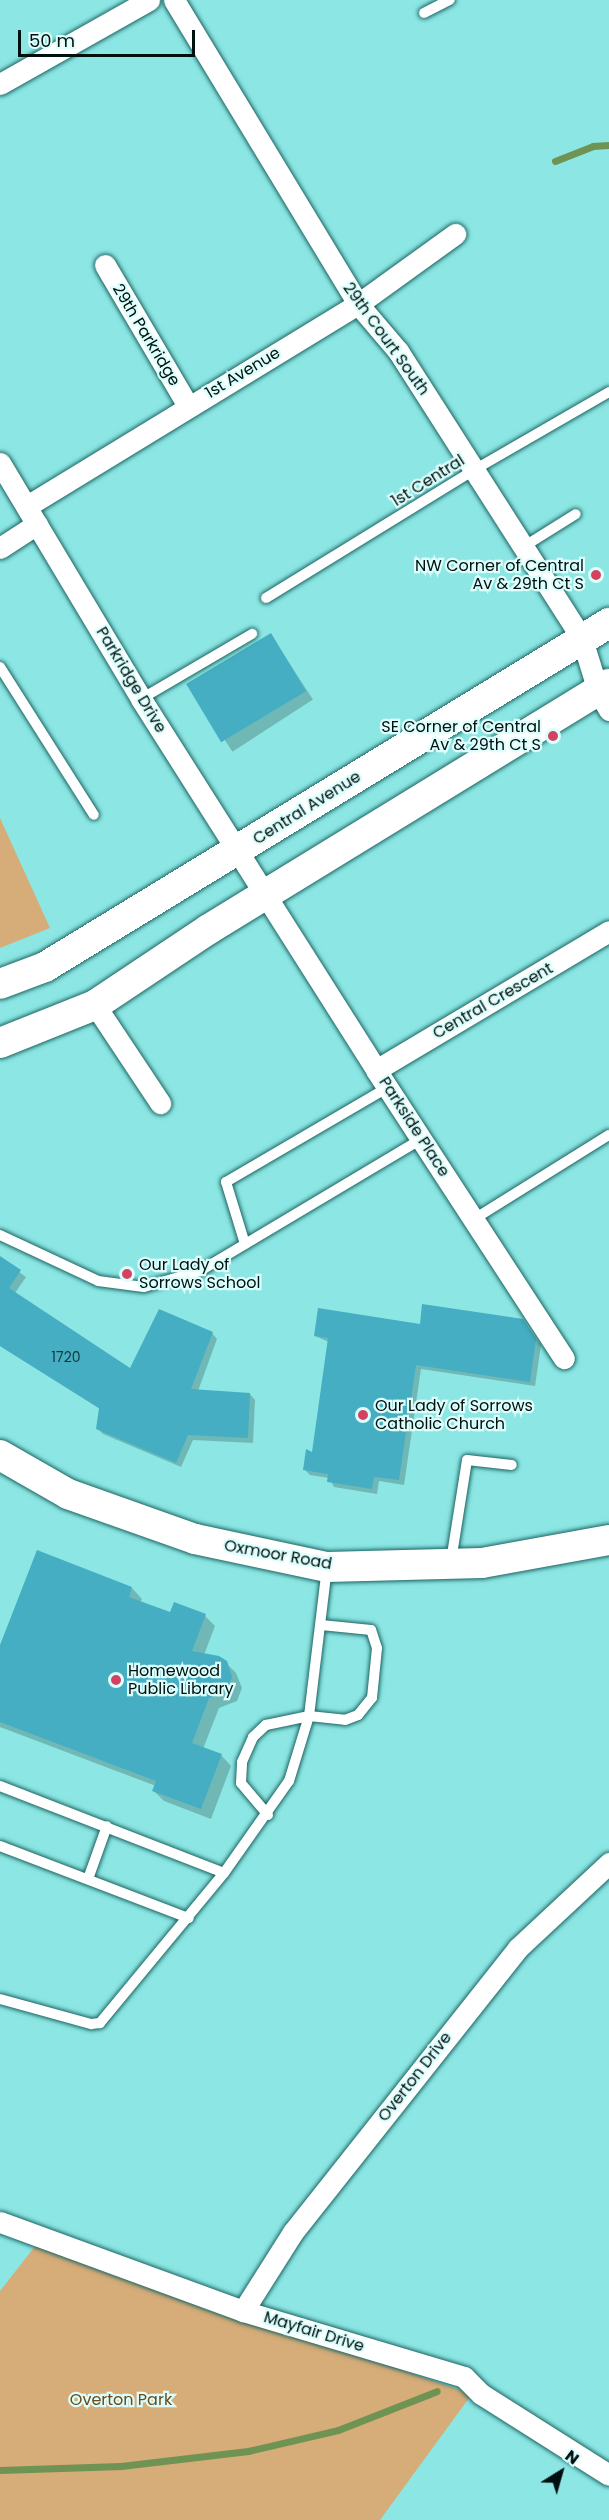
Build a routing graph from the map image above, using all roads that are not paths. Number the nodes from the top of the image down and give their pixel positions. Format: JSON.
{"nodes":[{"id":1,"x":149,"y":0,"type":"edge"},
{"id":2,"x":174,"y":0,"type":"edge"},
{"id":3,"x":450,"y":0,"type":"edge"},
{"id":4,"x":424,"y":13,"type":"dead end"},
{"id":5,"x":0,"y":84,"type":"edge"},
{"id":6,"x":455,"y":234,"type":"dead end"},
{"id":7,"x":105,"y":265,"type":"dead end"},
{"id":8,"x":358,"y":304,"type":"junction"},
{"id":9,"x":609,"y":392,"type":"edge"},
{"id":10,"x":188,"y":406,"type":"junction"},
{"id":11,"x":0,"y":463,"type":"edge"},
{"id":12,"x":474,"y":470,"type":"junction"},
{"id":13,"x":32,"y":514,"type":"junction"},
{"id":14,"x":576,"y":514,"type":"dead end"},
{"id":15,"x":523,"y":547,"type":"junction"},
{"id":16,"x":0,"y":548,"type":"edge"},
{"id":17,"x":266,"y":598,"type":"dead end"},
{"id":18,"x":609,"y":623,"type":"edge"},
{"id":19,"x":252,"y":634,"type":"dead end"},
{"id":20,"x":582,"y":639,"type":"junction"},
{"id":21,"x":0,"y":668,"type":"edge"},
{"id":22,"x":605,"y":695,"type":"edge"},
{"id":23,"x":141,"y":699,"type":"junction"},
{"id":24,"x":94,"y":814,"type":"dead end"},
{"id":25,"x":238,"y":850,"type":"junction"},
{"id":26,"x":266,"y":895,"type":"junction"},
{"id":27,"x":609,"y":931,"type":"edge"},
{"id":28,"x":0,"y":984,"type":"edge"},
{"id":29,"x":95,"y":1005,"type":"junction"},
{"id":30,"x":0,"y":1043,"type":"edge"},
{"id":31,"x":376,"y":1070,"type":"junction"},
{"id":32,"x":387,"y":1088,"type":"junction"},
{"id":33,"x":160,"y":1103,"type":"dead end"},
{"id":34,"x":609,"y":1135,"type":"edge"},
{"id":35,"x":421,"y":1139,"type":"junction"},
{"id":36,"x":474,"y":1219,"type":"junction"},
{"id":37,"x":0,"y":1235,"type":"edge"},
{"id":38,"x":245,"y":1244,"type":"junction"},
{"id":39,"x":564,"y":1358,"type":"dead end"},
{"id":40,"x":0,"y":1455,"type":"edge"},
{"id":41,"x":512,"y":1465,"type":"dead end"},
{"id":42,"x":609,"y":1540,"type":"edge"},
{"id":43,"x":450,"y":1564,"type":"junction"},
{"id":44,"x":327,"y":1567,"type":"junction"},
{"id":45,"x":321,"y":1625,"type":"junction"},
{"id":46,"x":309,"y":1716,"type":"junction"},
{"id":47,"x":0,"y":1786,"type":"edge"},
{"id":48,"x":268,"y":1815,"type":"junction"},
{"id":49,"x":107,"y":1826,"type":"junction"},
{"id":50,"x":0,"y":1846,"type":"edge"},
{"id":51,"x":609,"y":1863,"type":"edge"},
{"id":52,"x":224,"y":1874,"type":"junction"},
{"id":53,"x":88,"y":1879,"type":"junction"},
{"id":54,"x":189,"y":1918,"type":"junction"},
{"id":55,"x":0,"y":1999,"type":"edge"},
{"id":56,"x":0,"y":2222,"type":"edge"},
{"id":57,"x":243,"y":2311,"type":"junction"},
{"id":58,"x":609,"y":2475,"type":"edge"}],
"edges":[{"from":1,"to":5,"type":"street"},
{"from":2,"to":8,"type":"street","name":"29th Court South"},
{"from":3,"to":4,"type":"lane"},
{"from":6,"to":8,"type":"street","name":"1st Avenue"},
{"from":7,"to":10,"type":"street","name":"29th Parkridge"},
{"from":8,"to":10,"type":"street","name":"1st Avenue"},
{"from":8,"to":12,"type":"street","name":"29th Court South"},
{"from":9,"to":12,"type":"lane","name":"1st Central"},
{"from":10,"to":13,"type":"street","name":"1st Avenue"},
{"from":11,"to":13,"type":"street","name":"Parkridge Drive"},
{"from":12,"to":15,"type":"street","name":"29th Court South"},
{"from":12,"to":17,"type":"lane","name":"1st Central"},
{"from":13,"to":16,"type":"street","name":"1st Avenue"},
{"from":13,"to":23,"type":"street","name":"Parkridge Drive"},
{"from":14,"to":15,"type":"lane"},
{"from":15,"to":20,"type":"street","name":"29th Court South"},
{"from":18,"to":20,"type":"main road","name":"Central Avenue"},
{"from":19,"to":23,"type":"lane"},
{"from":20,"to":22,"type":"street","name":"29th Court South"},
{"from":20,"to":25,"type":"main road","name":"Central Avenue"},
{"from":21,"to":24,"type":"lane"},
{"from":22,"to":26,"type":"main road"},
{"from":23,"to":25,"type":"street","name":"Parkridge Drive"},
{"from":25,"to":26,"type":"street","name":"Parkridge Drive"},
{"from":25,"to":28,"type":"main road","name":"Central Avenue"},
{"from":26,"to":29,"type":"main road"},
{"from":26,"to":31,"type":"street","name":"Parkside Place"},
{"from":27,"to":31,"type":"street","name":"Central Crescent"},
{"from":29,"to":30,"type":"main road"},
{"from":29,"to":33,"type":"street"},
{"from":31,"to":32,"type":"street","name":"Parkside Place"},
{"from":32,"to":35,"type":"street","name":"Parkside Place"},
{"from":32,"to":38,"type":"lane"},
{"from":34,"to":36,"type":"lane"},
{"from":35,"to":36,"type":"street","name":"Parkside Place"},
{"from":35,"to":38,"type":"lane"},
{"from":36,"to":39,"type":"street","name":"Parkside Place"},
{"from":37,"to":38,"type":"lane"},
{"from":40,"to":44,"type":"main road","name":"Oxmoor Road"},
{"from":41,"to":43,"type":"lane"},
{"from":42,"to":43,"type":"main road","name":"Oxmoor Road"},
{"from":43,"to":44,"type":"main road","name":"Oxmoor Road"},
{"from":44,"to":45,"type":"lane"},
{"from":45,"to":46,"type":"lane"},
{"from":45,"to":46,"type":"lane"},
{"from":46,"to":48,"type":"lane"},
{"from":46,"to":48,"type":"lane"},
{"from":47,"to":49,"type":"lane"},
{"from":48,"to":52,"type":"lane"},
{"from":49,"to":52,"type":"lane"},
{"from":49,"to":53,"type":"lane"},
{"from":50,"to":53,"type":"lane"},
{"from":51,"to":57,"type":"street","name":"Overton Drive"},
{"from":52,"to":54,"type":"lane"},
{"from":53,"to":54,"type":"lane"},
{"from":54,"to":55,"type":"lane"},
{"from":56,"to":57,"type":"street","name":"Mayfair Drive"},
{"from":57,"to":58,"type":"street","name":"Mayfair Drive"}]}
